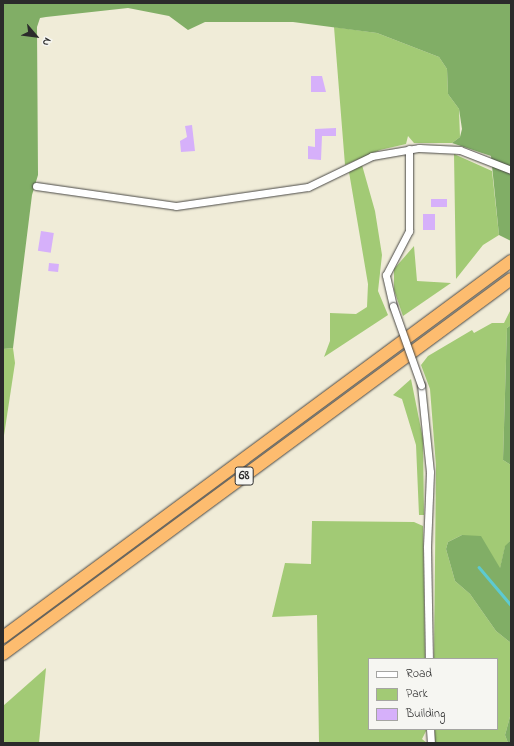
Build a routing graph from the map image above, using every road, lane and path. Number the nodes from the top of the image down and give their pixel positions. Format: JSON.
{"nodes":[{"id":1,"x":409,"y":149,"type":"junction"},
{"id":2,"x":511,"y":170,"type":"edge"},
{"id":3,"x":36,"y":186,"type":"dead end"},
{"id":4,"x":511,"y":261,"type":"edge"},
{"id":5,"x":511,"y":279,"type":"edge"},
{"id":6,"x":3,"y":637,"type":"edge"},
{"id":7,"x":3,"y":654,"type":"edge"},
{"id":8,"x":429,"y":658,"type":"edge"},
{"id":9,"x":430,"y":730,"type":"edge"},
{"id":10,"x":431,"y":743,"type":"edge"}],
"edges":[{"from":1,"to":2,"type":"street"},
{"from":1,"to":3,"type":"street"},
{"from":1,"to":8,"type":"street","bridge":true},
{"from":4,"to":6,"type":"highway","number":"68"},
{"from":5,"to":7,"type":"highway","number":"68"},
{"from":9,"to":10,"type":"street"}]}
